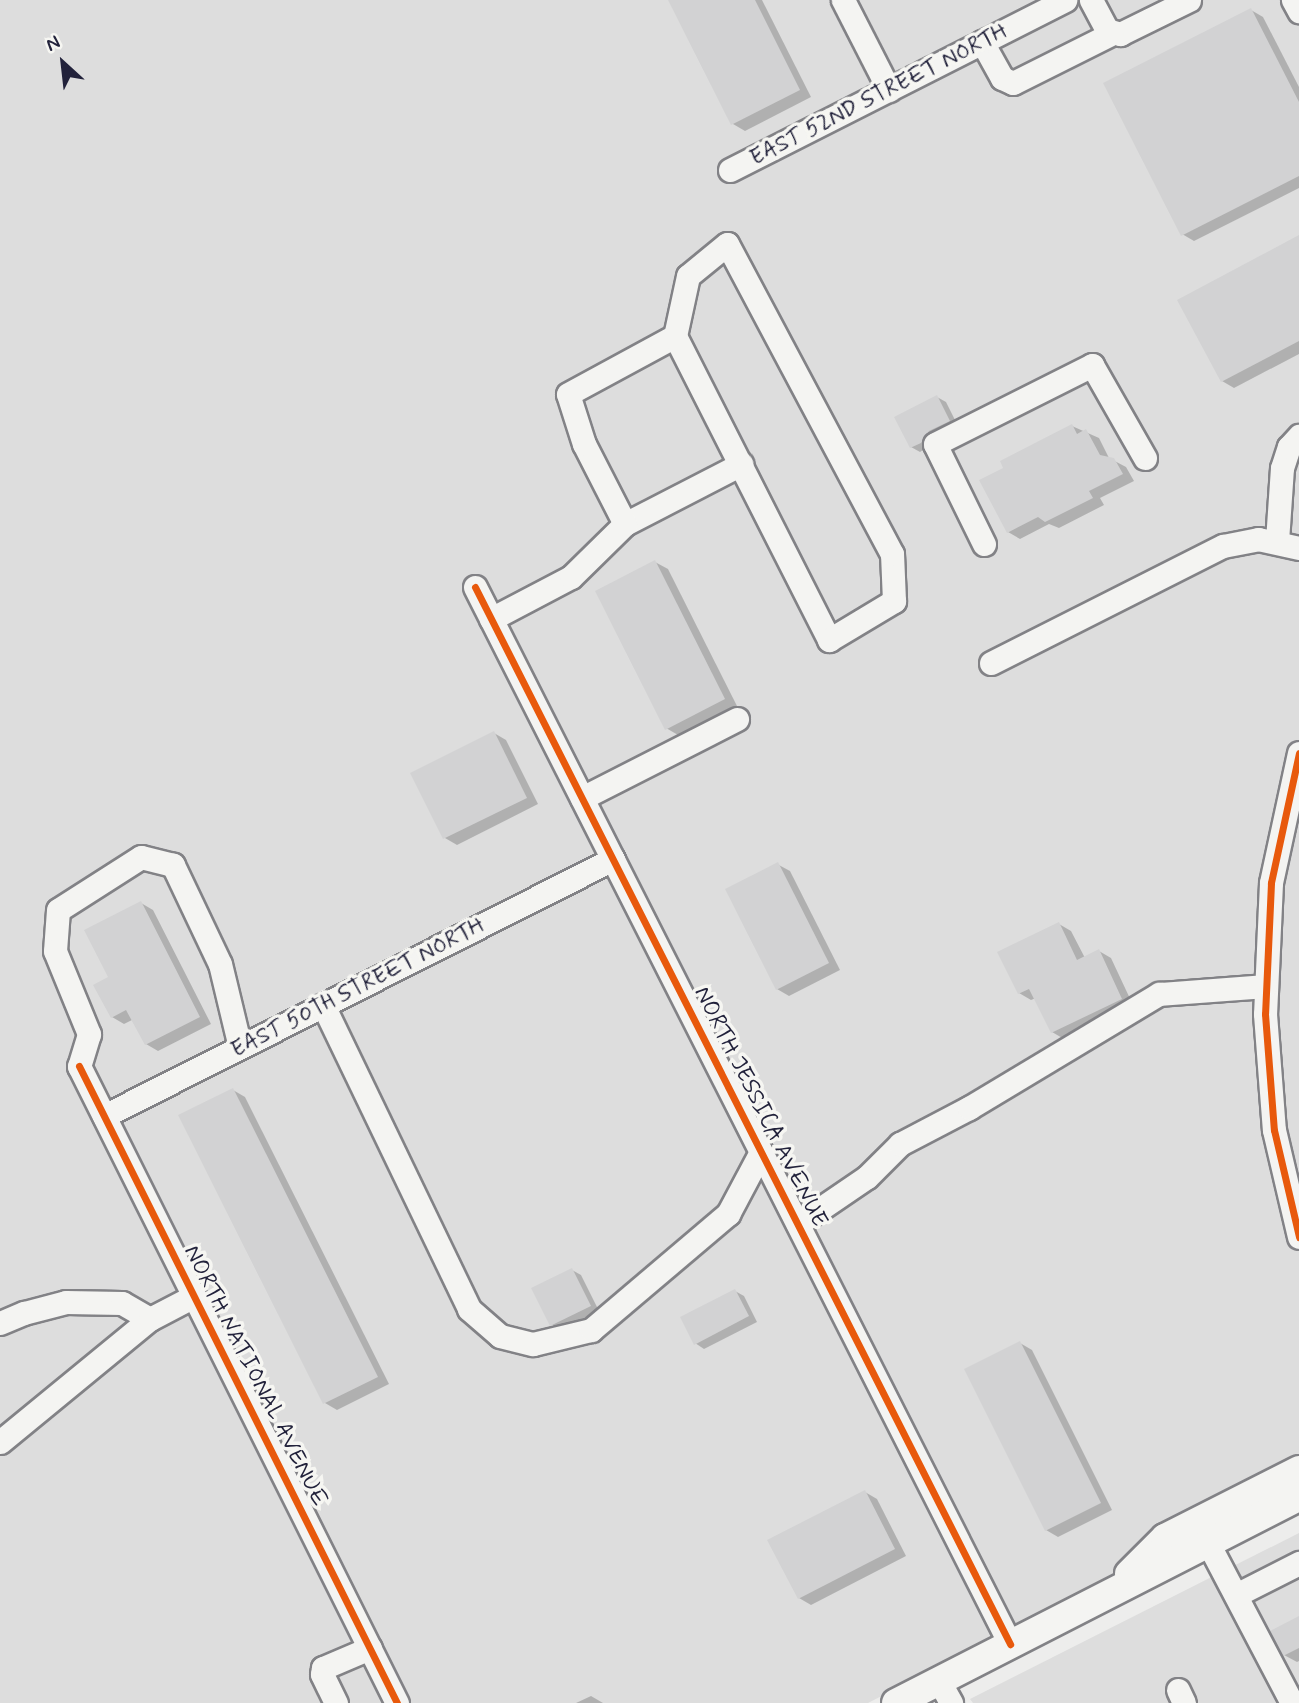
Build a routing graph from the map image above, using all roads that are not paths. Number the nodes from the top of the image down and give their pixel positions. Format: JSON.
{"nodes":[{"id":1,"x":843,"y":0,"type":"edge"},
{"id":2,"x":1065,"y":0,"type":"edge"},
{"id":3,"x":1091,"y":0,"type":"edge"},
{"id":4,"x":1189,"y":0,"type":"edge"},
{"id":5,"x":1293,"y":0,"type":"edge"},
{"id":6,"x":1299,"y":11,"type":"edge"},
{"id":7,"x":1111,"y":33,"type":"junction"},
{"id":8,"x":982,"y":42,"type":"junction"},
{"id":9,"x":889,"y":90,"type":"junction"},
{"id":10,"x":730,"y":170,"type":"dead end"},
{"id":11,"x":675,"y":336,"type":"junction"},
{"id":12,"x":1299,"y":436,"type":"edge"},
{"id":13,"x":1144,"y":458,"type":"dead end"},
{"id":14,"x":741,"y":464,"type":"junction"},
{"id":15,"x":625,"y":524,"type":"junction"},
{"id":16,"x":1276,"y":541,"type":"junction"},
{"id":17,"x":984,"y":544,"type":"dead end"},
{"id":18,"x":1299,"y":548,"type":"edge"},
{"id":19,"x":475,"y":587,"type":"dead end"},
{"id":20,"x":491,"y":620,"type":"junction"},
{"id":21,"x":991,"y":663,"type":"dead end"},
{"id":22,"x":737,"y":719,"type":"dead end"},
{"id":23,"x":1299,"y":753,"type":"edge"},
{"id":24,"x":582,"y":798,"type":"junction"},
{"id":25,"x":613,"y":859,"type":"junction"},
{"id":26,"x":1265,"y":986,"type":"junction"},
{"id":27,"x":323,"y":1005,"type":"junction"},
{"id":28,"x":240,"y":1047,"type":"junction"},
{"id":29,"x":104,"y":1116,"type":"junction"},
{"id":30,"x":761,"y":1152,"type":"junction"},
{"id":31,"x":798,"y":1224,"type":"junction"},
{"id":32,"x":1299,"y":1237,"type":"edge"},
{"id":33,"x":194,"y":1296,"type":"junction"},
{"id":34,"x":150,"y":1319,"type":"junction"},
{"id":35,"x":0,"y":1323,"type":"edge"},
{"id":36,"x":0,"y":1442,"type":"edge"},
{"id":37,"x":1299,"y":1470,"type":"edge"},
{"id":38,"x":1299,"y":1497,"type":"edge"},
{"id":39,"x":1208,"y":1543,"type":"junction"},
{"id":40,"x":1299,"y":1563,"type":"edge"},
{"id":41,"x":1110,"y":1593,"type":"junction"},
{"id":42,"x":1236,"y":1595,"type":"junction"},
{"id":43,"x":1010,"y":1644,"type":"junction"},
{"id":44,"x":370,"y":1648,"type":"junction"},
{"id":45,"x":945,"y":1692,"type":"edge"},
{"id":46,"x":336,"y":1703,"type":"edge"},
{"id":47,"x":397,"y":1703,"type":"edge"},
{"id":48,"x":896,"y":1703,"type":"edge"},
{"id":49,"x":1292,"y":1703,"type":"edge"}],
"edges":[{"from":1,"to":9,"type":"street"},
{"from":2,"to":8,"type":"street","name":"EAST 52ND STREET NORTH"},
{"from":3,"to":7,"type":"street"},
{"from":4,"to":7,"type":"street"},
{"from":5,"to":6,"type":"street"},
{"from":7,"to":8,"type":"street"},
{"from":8,"to":9,"type":"street","name":"EAST 52ND STREET NORTH"},
{"from":9,"to":10,"type":"street","name":"EAST 52ND STREET NORTH"},
{"from":11,"to":14,"type":"street"},
{"from":11,"to":14,"type":"street"},
{"from":11,"to":15,"type":"street"},
{"from":12,"to":16,"type":"street"},
{"from":13,"to":17,"type":"street"},
{"from":14,"to":15,"type":"street"},
{"from":15,"to":20,"type":"street"},
{"from":16,"to":18,"type":"street"},
{"from":16,"to":21,"type":"street"},
{"from":19,"to":20,"type":"street","name":"NORTH JESSICA AVENUE"},
{"from":20,"to":24,"type":"street","name":"NORTH JESSICA AVENUE"},
{"from":22,"to":24,"type":"street"},
{"from":23,"to":26,"type":"street"},
{"from":24,"to":25,"type":"street","name":"NORTH JESSICA AVENUE"},
{"from":25,"to":27,"type":"street","name":"EAST 50TH STREET NORTH"},
{"from":25,"to":30,"type":"street","name":"NORTH JESSICA AVENUE"},
{"from":26,"to":31,"type":"street"},
{"from":26,"to":32,"type":"street"},
{"from":27,"to":28,"type":"street","name":"EAST 50TH STREET NORTH"},
{"from":27,"to":30,"type":"street"},
{"from":28,"to":29,"type":"street","name":"EAST 50TH STREET NORTH"},
{"from":28,"to":29,"type":"street","name":"NORTH NATIONAL AVENUE"},
{"from":29,"to":33,"type":"street","name":"NORTH NATIONAL AVENUE"},
{"from":30,"to":31,"type":"street","name":"NORTH JESSICA AVENUE"},
{"from":31,"to":43,"type":"street","name":"NORTH JESSICA AVENUE"},
{"from":33,"to":34,"type":"street"},
{"from":33,"to":44,"type":"street","name":"NORTH NATIONAL AVENUE"},
{"from":34,"to":35,"type":"street"},
{"from":34,"to":36,"type":"street"},
{"from":37,"to":41,"type":"main road"},
{"from":38,"to":39,"type":"main road"},
{"from":39,"to":41,"type":"main road"},
{"from":39,"to":42,"type":"street"},
{"from":40,"to":42,"type":"street"},
{"from":41,"to":43,"type":"main road"},
{"from":42,"to":49,"type":"street"},
{"from":43,"to":45,"type":"main road"},
{"from":44,"to":46,"type":"street"},
{"from":44,"to":47,"type":"street","name":"NORTH NATIONAL AVENUE"},
{"from":45,"to":48,"type":"main road"}]}
